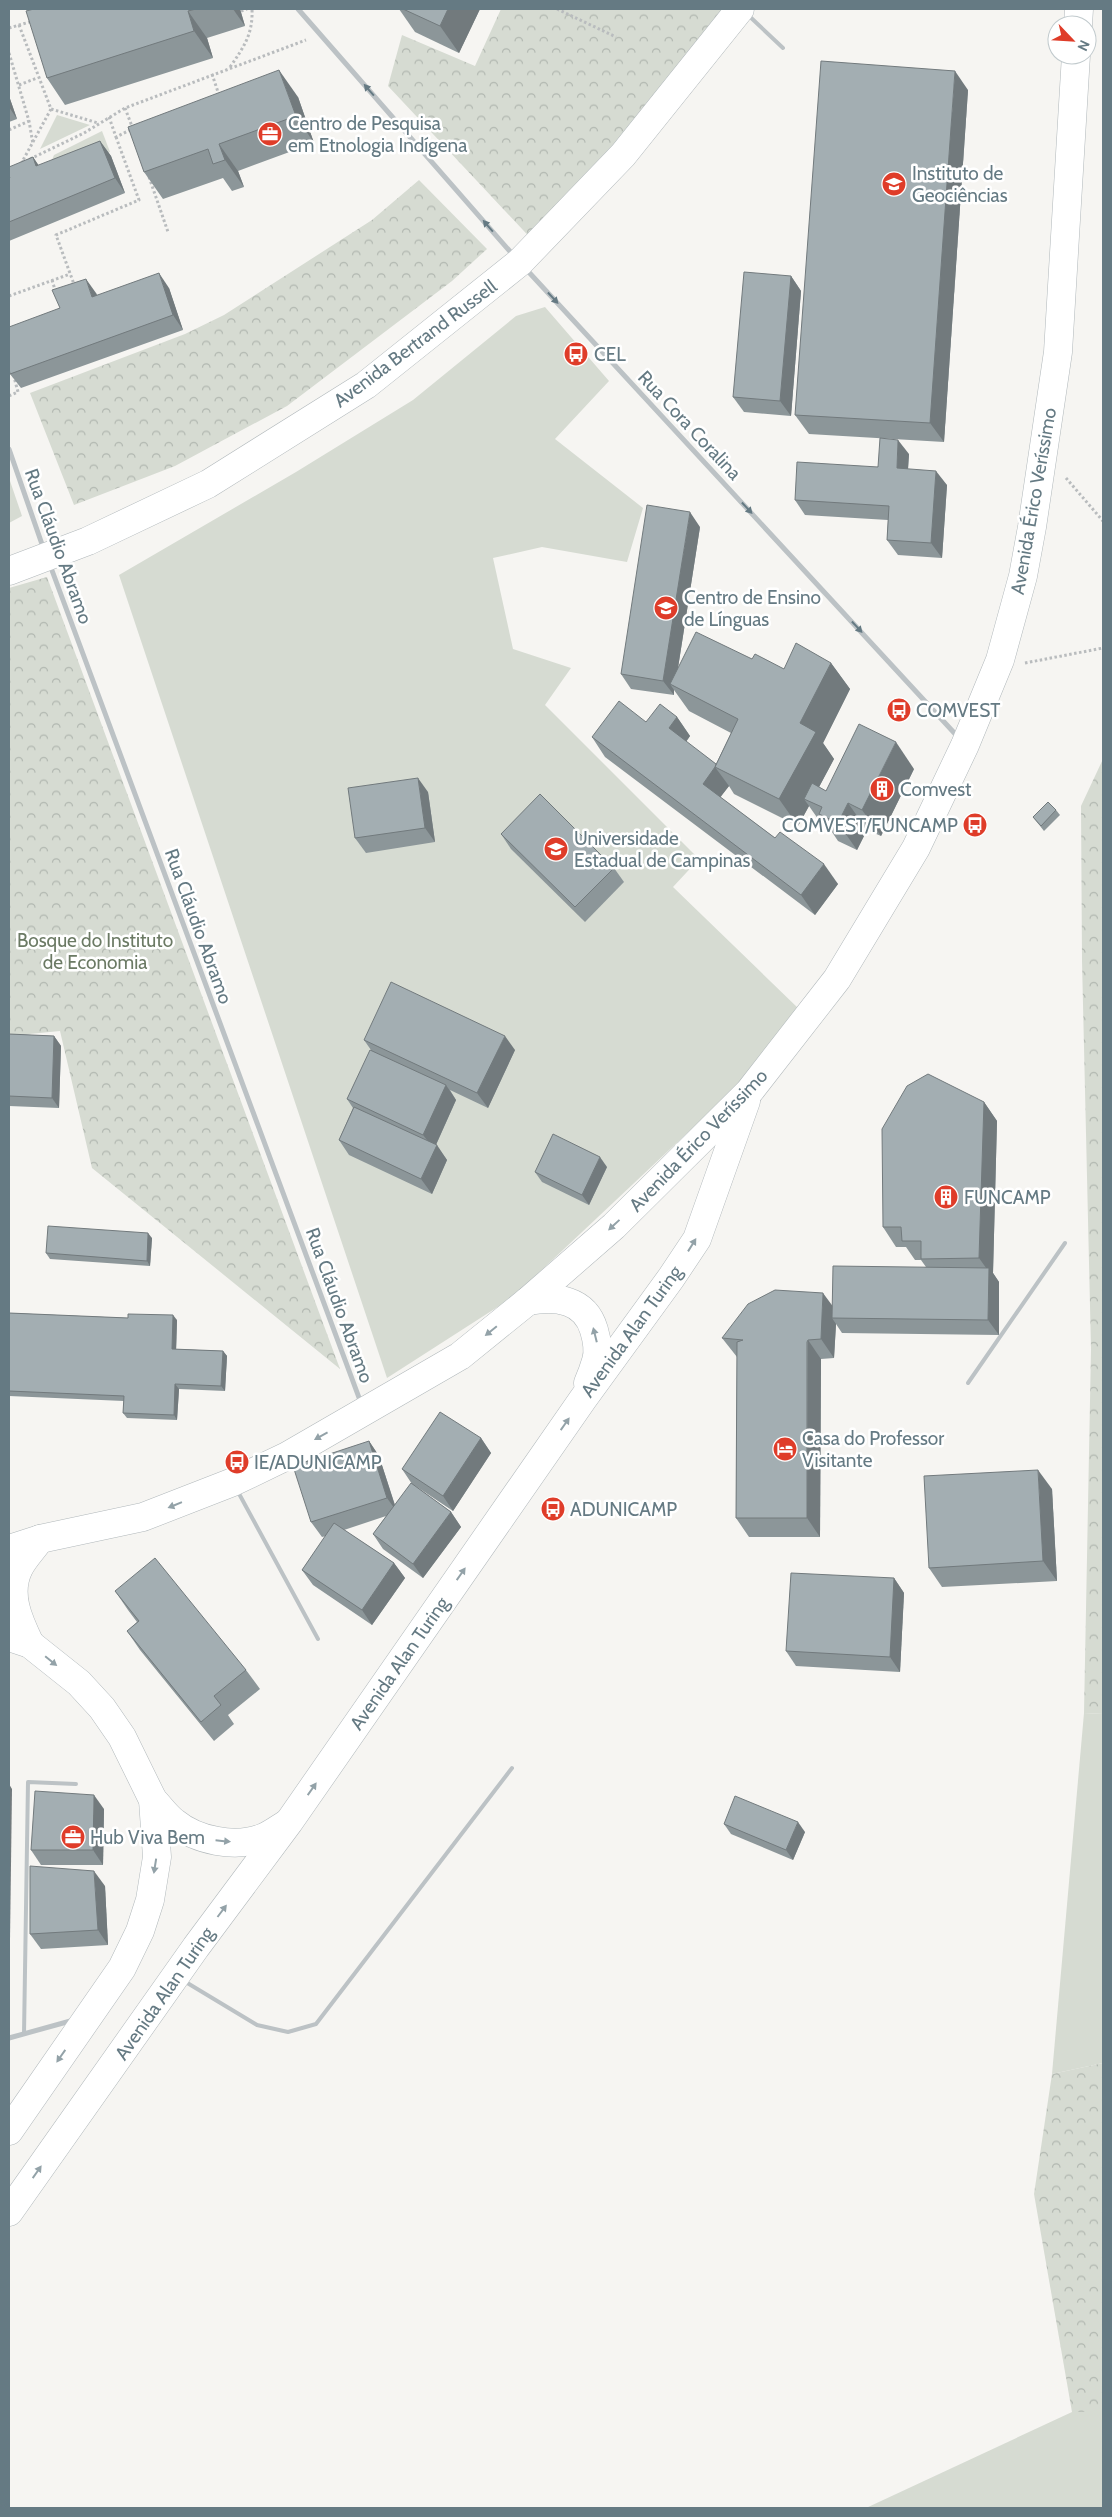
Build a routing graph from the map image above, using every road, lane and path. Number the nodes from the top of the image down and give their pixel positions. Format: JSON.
{"nodes":[{"id":1,"x":247,"y":9,"type":"edge"},
{"id":2,"x":252,"y":9,"type":"edge"},
{"id":3,"x":298,"y":9,"type":"edge"},
{"id":4,"x":557,"y":9,"type":"edge"},
{"id":5,"x":741,"y":9,"type":"edge"},
{"id":6,"x":241,"y":11,"type":"dead end"},
{"id":7,"x":36,"y":20,"type":"edge"},
{"id":8,"x":18,"y":25,"type":"junction"},
{"id":9,"x":9,"y":28,"type":"edge"},
{"id":10,"x":320,"y":34,"type":"junction"},
{"id":11,"x":616,"y":37,"type":"dead end"},
{"id":12,"x":783,"y":48,"type":"dead end"},
{"id":13,"x":9,"y":53,"type":"edge"},
{"id":14,"x":1075,"y":65,"type":"edge"},
{"id":15,"x":229,"y":68,"type":"junction"},
{"id":16,"x":212,"y":74,"type":"junction"},
{"id":17,"x":37,"y":78,"type":"junction"},
{"id":18,"x":19,"y":85,"type":"junction"},
{"id":19,"x":222,"y":103,"type":"edge"},
{"id":20,"x":125,"y":108,"type":"junction"},
{"id":21,"x":50,"y":109,"type":"junction"},
{"id":22,"x":109,"y":117,"type":"junction"},
{"id":23,"x":29,"y":121,"type":"junction"},
{"id":24,"x":98,"y":123,"type":"junction"},
{"id":25,"x":133,"y":129,"type":"junction"},
{"id":26,"x":9,"y":130,"type":"edge"},
{"id":27,"x":116,"y":137,"type":"junction"},
{"id":28,"x":136,"y":138,"type":"edge"},
{"id":29,"x":33,"y":145,"type":"junction"},
{"id":30,"x":22,"y":162,"type":"junction"},
{"id":31,"x":15,"y":165,"type":"edge"},
{"id":32,"x":29,"y":168,"type":"edge"},
{"id":33,"x":147,"y":173,"type":"edge"},
{"id":34,"x":168,"y":232,"type":"dead end"},
{"id":35,"x":520,"y":262,"type":"junction"},
{"id":36,"x":70,"y":274,"type":"junction"},
{"id":37,"x":52,"y":280,"type":"junction"},
{"id":38,"x":76,"y":291,"type":"edge"},
{"id":39,"x":9,"y":296,"type":"edge"},
{"id":40,"x":57,"y":296,"type":"edge"},
{"id":41,"x":11,"y":368,"type":"edge"},
{"id":42,"x":9,"y":396,"type":"edge"},
{"id":43,"x":9,"y":449,"type":"edge"},
{"id":44,"x":1043,"y":450,"type":"junction"},
{"id":45,"x":1103,"y":521,"type":"edge"},
{"id":46,"x":47,"y":557,"type":"junction"},
{"id":47,"x":9,"y":571,"type":"edge"},
{"id":48,"x":1103,"y":648,"type":"edge"},
{"id":49,"x":1016,"y":665,"type":"dead end"},
{"id":50,"x":965,"y":745,"type":"junction"},
{"id":51,"x":749,"y":1092,"type":"junction"},
{"id":52,"x":1065,"y":1243,"type":"dead end"},
{"id":53,"x":528,"y":1301,"type":"junction"},
{"id":54,"x":968,"y":1383,"type":"dead end"},
{"id":55,"x":583,"y":1399,"type":"junction"},
{"id":56,"x":364,"y":1412,"type":"junction"},
{"id":57,"x":233,"y":1482,"type":"junction"},
{"id":58,"x":40,"y":1539,"type":"junction"},
{"id":59,"x":9,"y":1549,"type":"edge"},
{"id":60,"x":318,"y":1639,"type":"dead end"},
{"id":61,"x":19,"y":1641,"type":"edge"},
{"id":62,"x":512,"y":1768,"type":"dead end"},
{"id":63,"x":76,"y":1784,"type":"dead end"},
{"id":64,"x":152,"y":1800,"type":"junction"},
{"id":65,"x":289,"y":1822,"type":"junction"},
{"id":66,"x":176,"y":1976,"type":"junction"},
{"id":67,"x":89,"y":2016,"type":"junction"},
{"id":68,"x":24,"y":2034,"type":"junction"},
{"id":69,"x":9,"y":2038,"type":"edge"},
{"id":70,"x":9,"y":2131,"type":"edge"},
{"id":71,"x":9,"y":2212,"type":"edge"}],
"edges":[{"from":1,"to":6,"type":"path"},
{"from":2,"to":15,"type":"path"},
{"from":3,"to":10,"type":"street","name":"Rua Cora Coralina"},
{"from":4,"to":11,"type":"path"},
{"from":5,"to":12,"type":"lane"},
{"from":5,"to":35,"type":"street","name":"Avenida Bertrand Russell"},
{"from":7,"to":8,"type":"path"},
{"from":8,"to":9,"type":"path"},
{"from":8,"to":17,"type":"path"},
{"from":10,"to":15,"type":"path"},
{"from":35,"to":10,"type":"street","name":"Rua Cora Coralina","one_way":true},
{"from":13,"to":18,"type":"path"},
{"from":14,"to":44,"type":"street","name":"Avenida Érico Veríssimo"},
{"from":15,"to":16,"type":"path"},
{"from":16,"to":19,"type":"path"},
{"from":16,"to":20,"type":"path"},
{"from":17,"to":18,"type":"path"},
{"from":17,"to":21,"type":"path"},
{"from":18,"to":23,"type":"path"},
{"from":20,"to":22,"type":"path"},
{"from":20,"to":25,"type":"path"},
{"from":21,"to":24,"type":"path"},
{"from":21,"to":29,"type":"path"},
{"from":22,"to":24,"type":"path"},
{"from":22,"to":27,"type":"path"},
{"from":23,"to":26,"type":"path"},
{"from":23,"to":29,"type":"path"},
{"from":24,"to":30,"type":"path"},
{"from":25,"to":27,"type":"path"},
{"from":25,"to":28,"type":"path"},
{"from":27,"to":36,"type":"path"},
{"from":29,"to":30,"type":"path"},
{"from":30,"to":31,"type":"path"},
{"from":30,"to":32,"type":"path"},
{"from":33,"to":34,"type":"path"},
{"from":35,"to":46,"type":"street","name":"Avenida Bertrand Russell"},
{"from":35,"to":50,"type":"street","name":"Rua Cora Coralina","one_way":true},
{"from":36,"to":37,"type":"path"},
{"from":36,"to":38,"type":"path"},
{"from":37,"to":39,"type":"path"},
{"from":37,"to":40,"type":"path"},
{"from":41,"to":42,"type":"path"},
{"from":43,"to":46,"type":"street","name":"Rua Cláudio Abramo"},
{"from":44,"to":45,"type":"path"},
{"from":44,"to":50,"type":"street","name":"Avenida Érico Veríssimo"},
{"from":46,"to":47,"type":"street","name":"Avenida Bertrand Russell"},
{"from":46,"to":56,"type":"street","name":"Rua Cláudio Abramo"},
{"from":48,"to":49,"type":"path"},
{"from":50,"to":51,"type":"street","name":"Avenida Érico Veríssimo"},
{"from":51,"to":53,"type":"street","name":"Avenida Érico Veríssimo","one_way":true},
{"from":55,"to":51,"type":"street","name":"Avenida Alan Turing","one_way":true},
{"from":52,"to":54,"type":"lane"},
{"from":55,"to":53,"type":"street","one_way":true},
{"from":53,"to":56,"type":"street","name":"Avenida Érico Veríssimo","one_way":true},
{"from":65,"to":55,"type":"street","name":"Avenida Alan Turing","one_way":true},
{"from":56,"to":57,"type":"street","name":"Avenida Érico Veríssimo","one_way":true},
{"from":57,"to":58,"type":"street","name":"Avenida Érico Veríssimo","one_way":true},
{"from":57,"to":60,"type":"lane"},
{"from":58,"to":59,"type":"street","name":"Avenida Érico Veríssimo"},
{"from":58,"to":61,"type":"street"},
{"from":61,"to":64,"type":"street","one_way":true},
{"from":62,"to":66,"type":"lane"},
{"from":63,"to":68,"type":"lane"},
{"from":64,"to":65,"type":"street","one_way":true},
{"from":64,"to":67,"type":"street","one_way":true},
{"from":66,"to":65,"type":"street","name":"Avenida Alan Turing","one_way":true},
{"from":71,"to":66,"type":"street","name":"Avenida Alan Turing","one_way":true},
{"from":67,"to":68,"type":"street"},
{"from":67,"to":70,"type":"street","one_way":true},
{"from":68,"to":69,"type":"street"}]}
